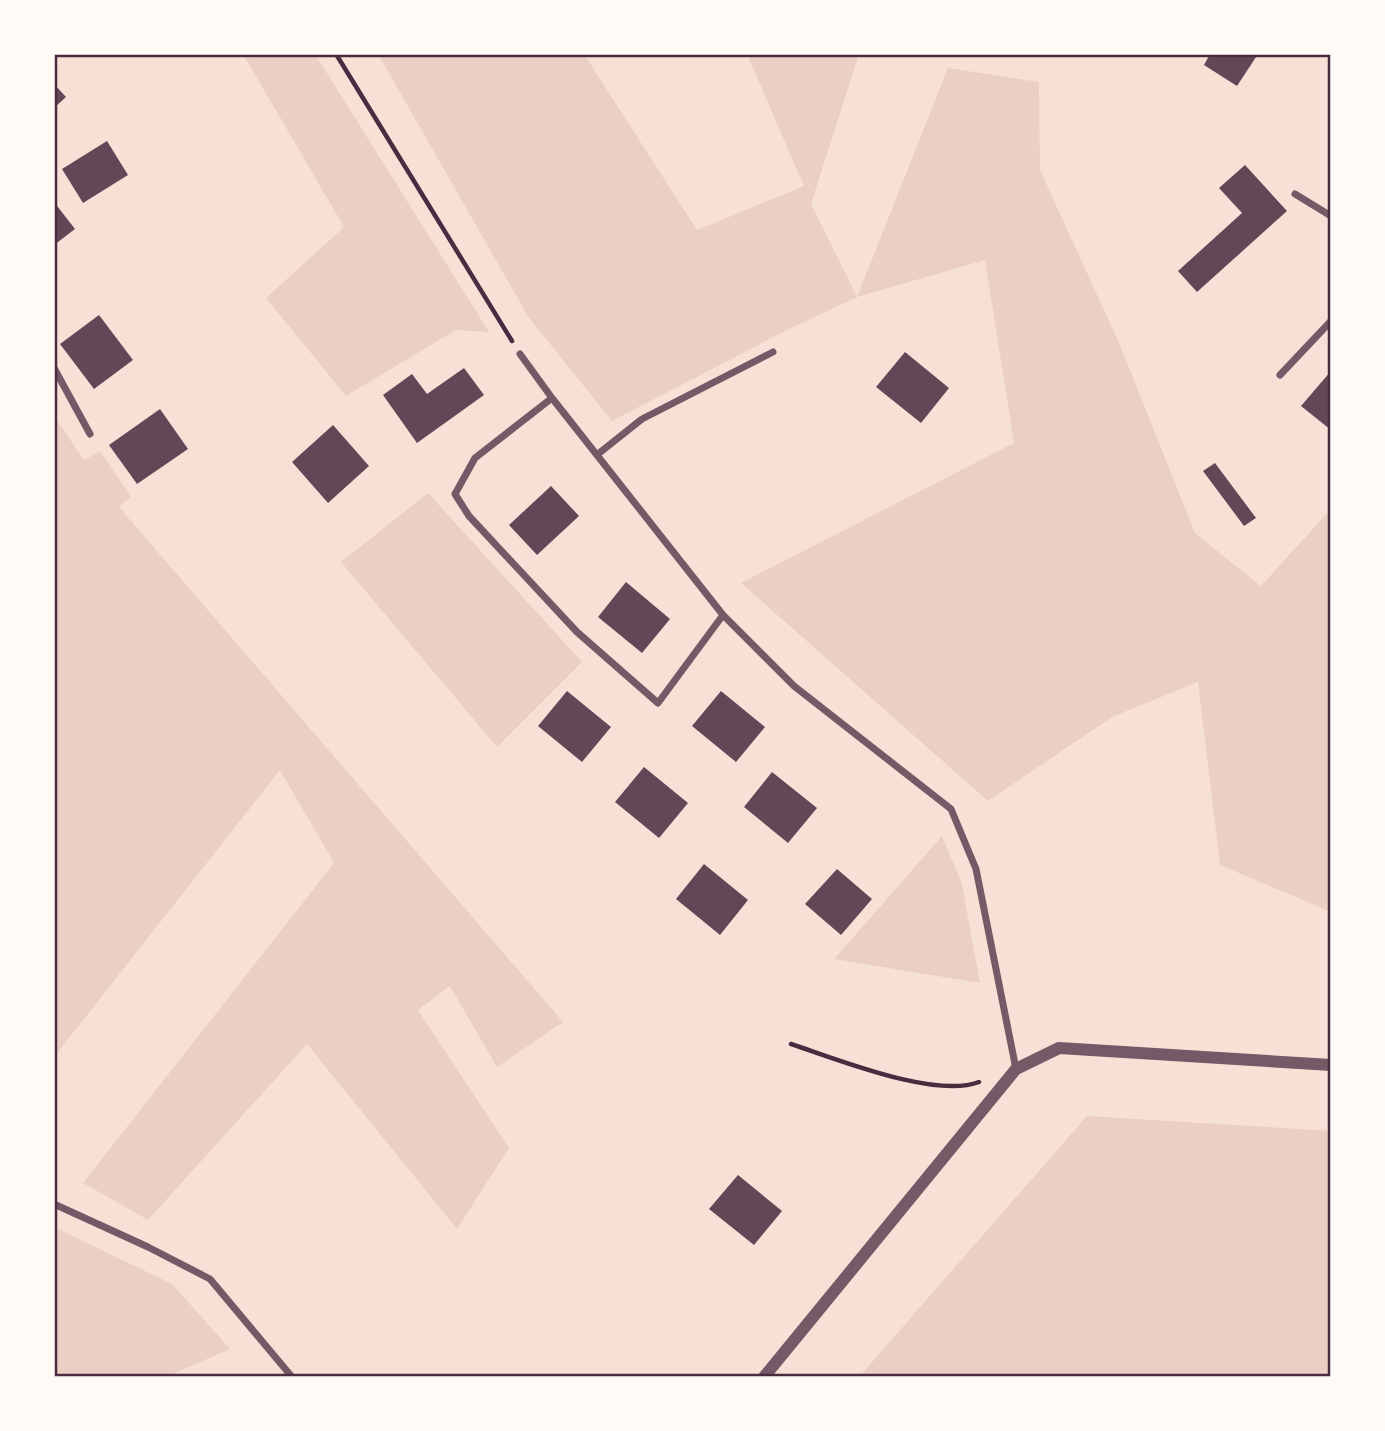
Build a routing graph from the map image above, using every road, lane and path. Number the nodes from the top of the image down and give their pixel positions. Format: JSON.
{"nodes":[{"id":1,"x":336,"y":54,"type":"edge"},
{"id":2,"x":1295,"y":194,"type":"dead end"},
{"id":3,"x":1331,"y":216,"type":"edge"},
{"id":4,"x":1331,"y":321,"type":"edge"},
{"id":5,"x":773,"y":352,"type":"dead end"},
{"id":6,"x":520,"y":354,"type":"joint"},
{"id":7,"x":54,"y":368,"type":"edge"},
{"id":8,"x":1280,"y":375,"type":"dead end"},
{"id":9,"x":552,"y":398,"type":"junction"},
{"id":10,"x":90,"y":434,"type":"dead end"},
{"id":11,"x":598,"y":454,"type":"junction"},
{"id":12,"x":723,"y":615,"type":"junction"},
{"id":13,"x":790,"y":1044,"type":"dead end"},
{"id":14,"x":1331,"y":1065,"type":"edge"},
{"id":15,"x":1016,"y":1069,"type":"junction"},
{"id":16,"x":54,"y":1204,"type":"edge"},
{"id":17,"x":292,"y":1377,"type":"edge"},
{"id":18,"x":764,"y":1377,"type":"edge"}],
"edges":[{"from":1,"to":6,"type":"path"},
{"from":2,"to":3,"type":"street"},
{"from":4,"to":8,"type":"street"},
{"from":5,"to":11,"type":"street"},
{"from":6,"to":9,"type":"street"},
{"from":7,"to":10,"type":"street"},
{"from":9,"to":11,"type":"street"},
{"from":9,"to":12,"type":"street"},
{"from":11,"to":12,"type":"street"},
{"from":12,"to":15,"type":"street"},
{"from":13,"to":15,"type":"path"},
{"from":14,"to":15,"type":"street"},
{"from":15,"to":18,"type":"street"},
{"from":16,"to":17,"type":"street"}]}
